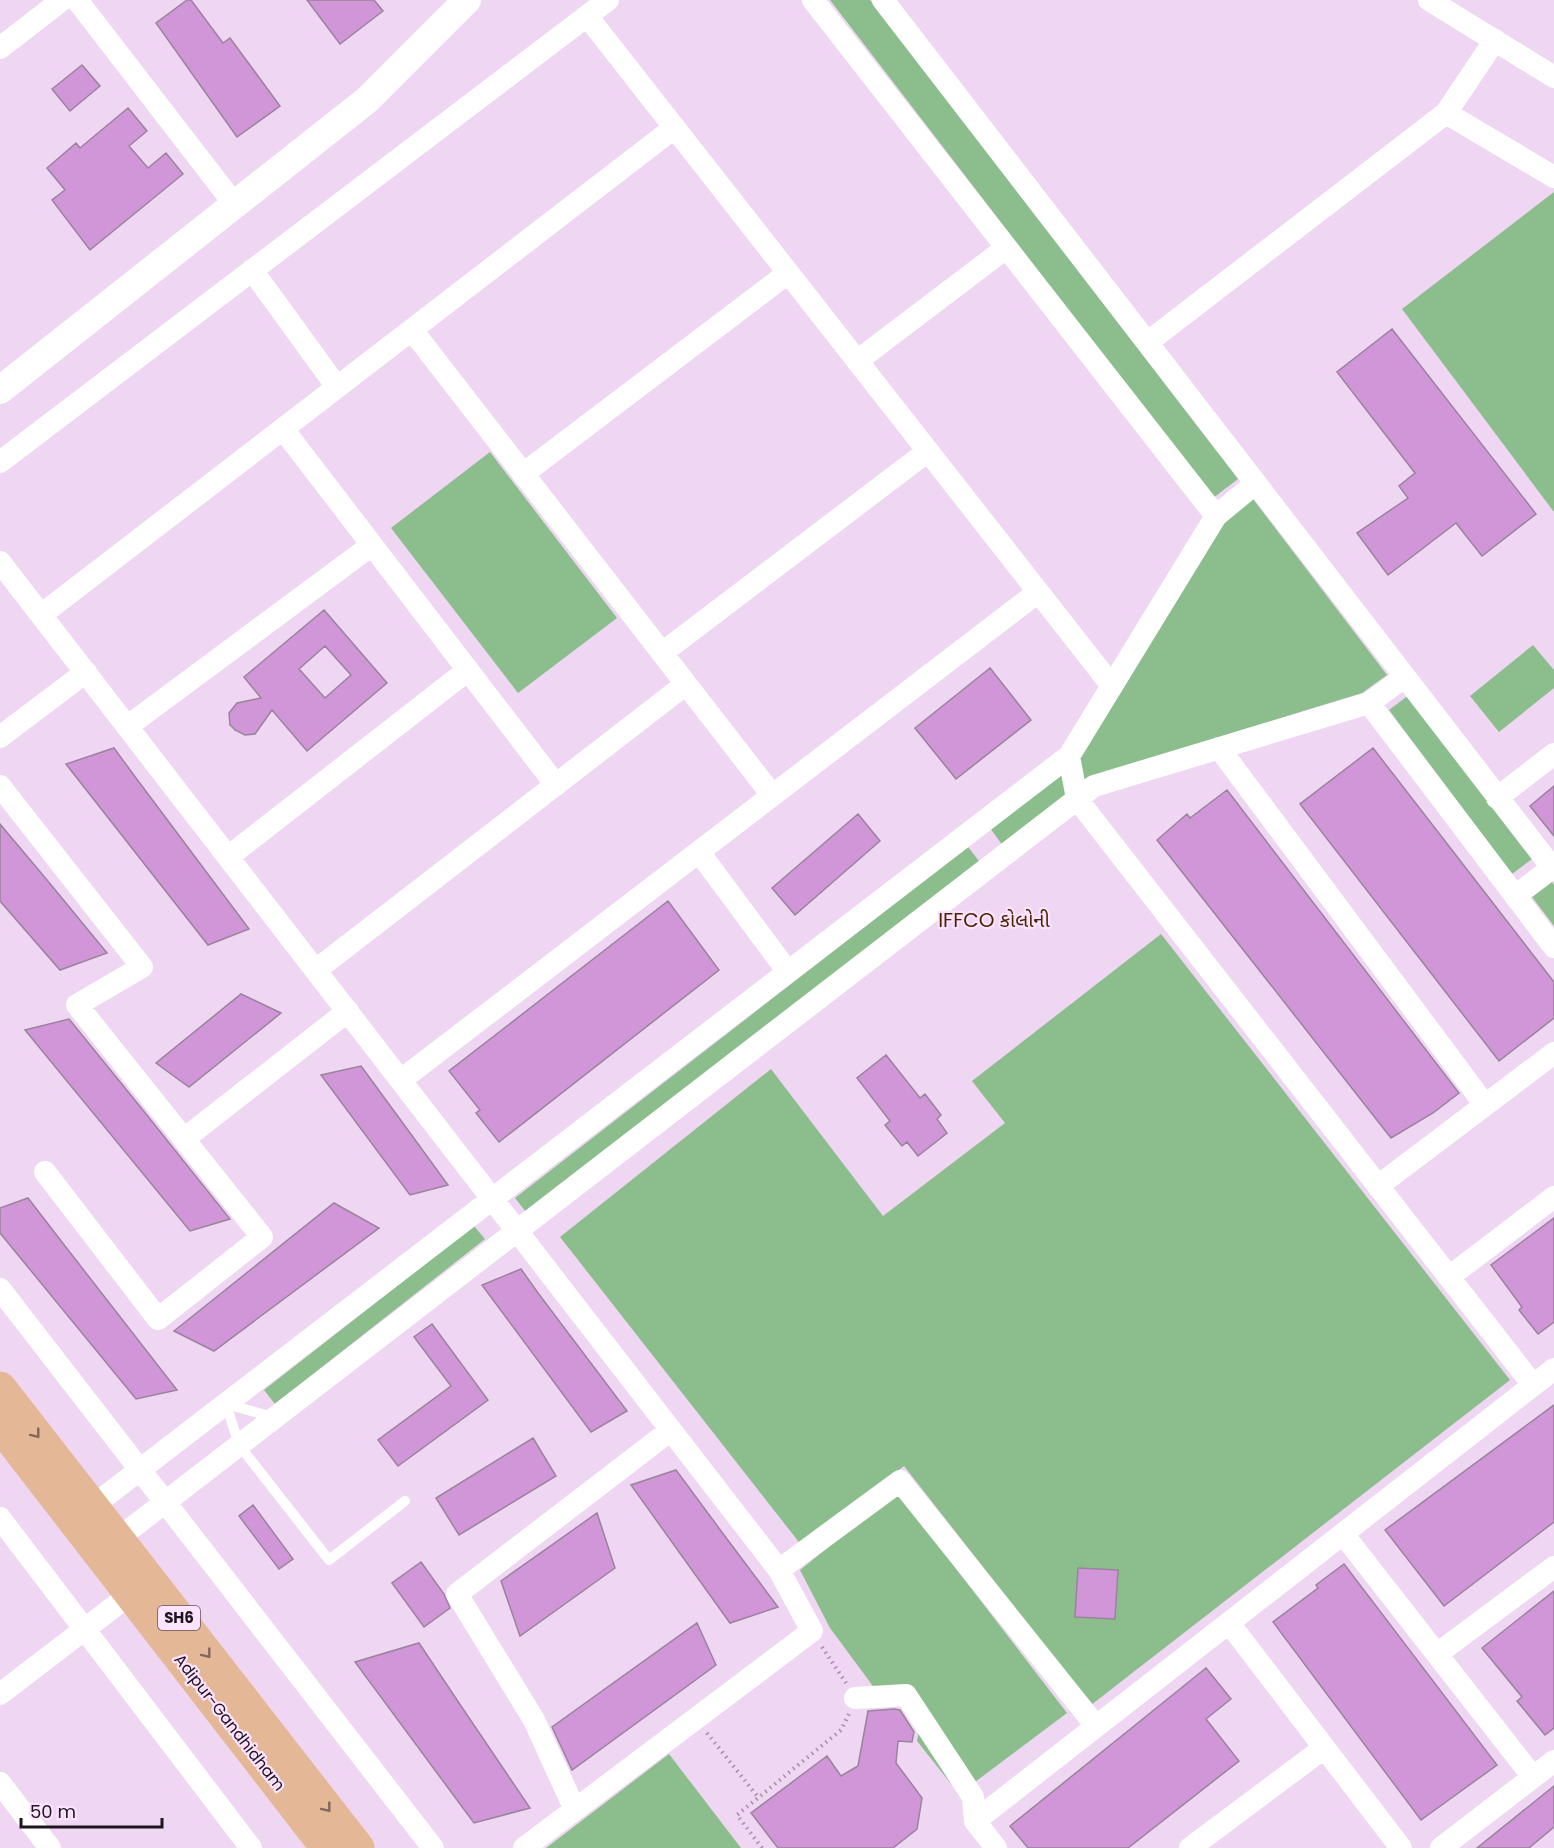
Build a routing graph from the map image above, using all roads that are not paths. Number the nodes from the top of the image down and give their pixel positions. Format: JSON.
{"nodes":[{"id":1,"x":62,"y":0,"type":"edge"},
{"id":2,"x":77,"y":0,"type":"edge"},
{"id":3,"x":467,"y":0,"type":"edge"},
{"id":4,"x":608,"y":0,"type":"edge"},
{"id":5,"x":813,"y":0,"type":"edge"},
{"id":6,"x":883,"y":0,"type":"edge"},
{"id":7,"x":1429,"y":0,"type":"edge"},
{"id":8,"x":587,"y":16,"type":"junction"},
{"id":9,"x":1495,"y":40,"type":"junction"},
{"id":10,"x":0,"y":48,"type":"edge"},
{"id":11,"x":1554,"y":77,"type":"edge"},
{"id":12,"x":1446,"y":112,"type":"junction"},
{"id":13,"x":674,"y":128,"type":"junction"},
{"id":14,"x":1554,"y":177,"type":"edge"},
{"id":15,"x":235,"y":205,"type":"junction"},
{"id":16,"x":1006,"y":248,"type":"junction"},
{"id":17,"x":252,"y":270,"type":"junction"},
{"id":18,"x":788,"y":273,"type":"junction"},
{"id":19,"x":411,"y":330,"type":"junction"},
{"id":20,"x":1148,"y":342,"type":"junction"},
{"id":21,"x":857,"y":361,"type":"junction"},
{"id":22,"x":337,"y":387,"type":"junction"},
{"id":23,"x":0,"y":390,"type":"edge"},
{"id":24,"x":283,"y":429,"type":"junction"},
{"id":25,"x":928,"y":451,"type":"junction"},
{"id":26,"x":0,"y":462,"type":"edge"},
{"id":27,"x":523,"y":474,"type":"junction"},
{"id":28,"x":1256,"y":483,"type":"junction"},
{"id":29,"x":1216,"y":516,"type":"junction"},
{"id":30,"x":372,"y":545,"type":"junction"},
{"id":31,"x":0,"y":562,"type":"edge"},
{"id":32,"x":1038,"y":592,"type":"junction"},
{"id":33,"x":41,"y":615,"type":"junction"},
{"id":34,"x":662,"y":653,"type":"junction"},
{"id":35,"x":468,"y":670,"type":"junction"},
{"id":36,"x":86,"y":672,"type":"junction"},
{"id":37,"x":1403,"y":678,"type":"junction"},
{"id":38,"x":686,"y":684,"type":"junction"},
{"id":39,"x":1112,"y":686,"type":"junction"},
{"id":40,"x":1369,"y":703,"type":"junction"},
{"id":41,"x":128,"y":726,"type":"junction"},
{"id":42,"x":0,"y":737,"type":"edge"},
{"id":43,"x":1219,"y":748,"type":"junction"},
{"id":44,"x":1554,"y":753,"type":"edge"},
{"id":45,"x":1069,"y":756,"type":"junction"},
{"id":46,"x":556,"y":785,"type":"junction"},
{"id":47,"x":0,"y":786,"type":"edge"},
{"id":48,"x":772,"y":795,"type":"junction"},
{"id":49,"x":1497,"y":798,"type":"junction"},
{"id":50,"x":1077,"y":799,"type":"junction"},
{"id":51,"x":972,"y":830,"type":"junction"},
{"id":52,"x":699,"y":852,"type":"junction"},
{"id":53,"x":228,"y":857,"type":"junction"},
{"id":54,"x":997,"y":860,"type":"junction"},
{"id":55,"x":1553,"y":869,"type":"edge"},
{"id":56,"x":1515,"y":896,"type":"junction"},
{"id":57,"x":1554,"y":947,"type":"edge"},
{"id":58,"x":316,"y":970,"type":"junction"},
{"id":59,"x":788,"y":972,"type":"junction"},
{"id":60,"x":348,"y":1011,"type":"junction"},
{"id":61,"x":1554,"y":1053,"type":"edge"},
{"id":62,"x":401,"y":1080,"type":"junction"},
{"id":63,"x":1485,"y":1105,"type":"junction"},
{"id":64,"x":184,"y":1139,"type":"junction"},
{"id":65,"x":45,"y":1172,"type":"dead end"},
{"id":66,"x":1378,"y":1186,"type":"junction"},
{"id":67,"x":1554,"y":1197,"type":"edge"},
{"id":68,"x":493,"y":1198,"type":"junction"},
{"id":69,"x":518,"y":1230,"type":"junction"},
{"id":70,"x":1449,"y":1277,"type":"junction"},
{"id":71,"x":0,"y":1289,"type":"edge"},
{"id":72,"x":1554,"y":1369,"type":"edge"},
{"id":73,"x":1533,"y":1385,"type":"junction"},
{"id":74,"x":0,"y":1388,"type":"edge"},
{"id":75,"x":226,"y":1404,"type":"junction"},
{"id":76,"x":275,"y":1418,"type":"junction"},
{"id":77,"x":0,"y":1425,"type":"edge"},
{"id":78,"x":671,"y":1430,"type":"junction"},
{"id":79,"x":239,"y":1445,"type":"junction"},
{"id":80,"x":140,"y":1470,"type":"junction"},
{"id":81,"x":405,"y":1501,"type":"dead end"},
{"id":82,"x":165,"y":1502,"type":"junction"},
{"id":83,"x":83,"y":1513,"type":"junction"},
{"id":84,"x":0,"y":1518,"type":"edge"},
{"id":85,"x":1343,"y":1534,"type":"junction"},
{"id":86,"x":108,"y":1546,"type":"junction"},
{"id":87,"x":1554,"y":1567,"type":"edge"},
{"id":88,"x":779,"y":1570,"type":"junction"},
{"id":89,"x":140,"y":1587,"type":"junction"},
{"id":90,"x":1228,"y":1623,"type":"junction"},
{"id":91,"x":84,"y":1630,"type":"junction"},
{"id":92,"x":1437,"y":1654,"type":"junction"},
{"id":93,"x":0,"y":1694,"type":"edge"},
{"id":94,"x":855,"y":1698,"type":"road end"},
{"id":95,"x":1096,"y":1726,"type":"junction"},
{"id":96,"x":1324,"y":1748,"type":"junction"},
{"id":97,"x":1554,"y":1761,"type":"edge"},
{"id":98,"x":1533,"y":1777,"type":"junction"},
{"id":99,"x":0,"y":1783,"type":"edge"},
{"id":100,"x":575,"y":1810,"type":"junction"},
{"id":101,"x":975,"y":1821,"type":"junction"},
{"id":102,"x":1203,"y":1844,"type":"edge"},
{"id":103,"x":50,"y":1848,"type":"edge"},
{"id":104,"x":251,"y":1848,"type":"edge"},
{"id":105,"x":327,"y":1848,"type":"edge"},
{"id":106,"x":358,"y":1848,"type":"edge"},
{"id":107,"x":433,"y":1848,"type":"edge"},
{"id":108,"x":524,"y":1848,"type":"edge"},
{"id":109,"x":996,"y":1848,"type":"edge"},
{"id":110,"x":1401,"y":1848,"type":"edge"},
{"id":111,"x":1441,"y":1848,"type":"edge"}],
"edges":[{"from":1,"to":10,"type":"street"},
{"from":2,"to":15,"type":"street"},
{"from":3,"to":15,"type":"street"},
{"from":4,"to":8,"type":"street"},
{"from":5,"to":16,"type":"street"},
{"from":6,"to":20,"type":"street"},
{"from":7,"to":9,"type":"street"},
{"from":8,"to":13,"type":"street"},
{"from":8,"to":17,"type":"street"},
{"from":9,"to":11,"type":"street"},
{"from":9,"to":12,"type":"street"},
{"from":12,"to":14,"type":"street"},
{"from":12,"to":20,"type":"street"},
{"from":13,"to":18,"type":"street"},
{"from":13,"to":19,"type":"street"},
{"from":15,"to":23,"type":"street"},
{"from":16,"to":21,"type":"street"},
{"from":16,"to":29,"type":"street"},
{"from":17,"to":22,"type":"street"},
{"from":17,"to":26,"type":"street"},
{"from":18,"to":21,"type":"street"},
{"from":18,"to":27,"type":"street"},
{"from":19,"to":22,"type":"street"},
{"from":19,"to":27,"type":"street"},
{"from":20,"to":28,"type":"street"},
{"from":21,"to":25,"type":"street"},
{"from":22,"to":24,"type":"street"},
{"from":24,"to":30,"type":"street"},
{"from":24,"to":33,"type":"street"},
{"from":25,"to":32,"type":"street"},
{"from":25,"to":34,"type":"street"},
{"from":27,"to":34,"type":"street"},
{"from":28,"to":29,"type":"street"},
{"from":28,"to":37,"type":"street"},
{"from":29,"to":39,"type":"street"},
{"from":30,"to":35,"type":"street"},
{"from":30,"to":41,"type":"street"},
{"from":31,"to":33,"type":"street"},
{"from":32,"to":39,"type":"street"},
{"from":32,"to":48,"type":"street"},
{"from":33,"to":36,"type":"street"},
{"from":34,"to":38,"type":"street"},
{"from":35,"to":46,"type":"street"},
{"from":35,"to":53,"type":"street"},
{"from":36,"to":41,"type":"street"},
{"from":36,"to":42,"type":"street"},
{"from":37,"to":40,"type":"street"},
{"from":37,"to":49,"type":"street"},
{"from":38,"to":46,"type":"street"},
{"from":38,"to":48,"type":"street"},
{"from":39,"to":45,"type":"street"},
{"from":40,"to":43,"type":"street"},
{"from":40,"to":56,"type":"street"},
{"from":41,"to":53,"type":"street"},
{"from":43,"to":50,"type":"street"},
{"from":43,"to":63,"type":"street"},
{"from":44,"to":49,"type":"street"},
{"from":45,"to":50,"type":"street"},
{"from":45,"to":51,"type":"street"},
{"from":46,"to":58,"type":"street"},
{"from":47,"to":64,"type":"street"},
{"from":48,"to":52,"type":"street"},
{"from":49,"to":55,"type":"street"},
{"from":50,"to":54,"type":"street"},
{"from":50,"to":66,"type":"street"},
{"from":51,"to":54,"type":"street"},
{"from":51,"to":59,"type":"street"},
{"from":52,"to":59,"type":"street"},
{"from":52,"to":62,"type":"street"},
{"from":53,"to":58,"type":"street"},
{"from":54,"to":69,"type":"street"},
{"from":55,"to":56,"type":"street"},
{"from":56,"to":57,"type":"street"},
{"from":58,"to":60,"type":"street"},
{"from":59,"to":68,"type":"street"},
{"from":60,"to":62,"type":"street"},
{"from":60,"to":64,"type":"street"},
{"from":61,"to":63,"type":"street"},
{"from":62,"to":68,"type":"street"},
{"from":63,"to":66,"type":"street"},
{"from":64,"to":65,"type":"street"},
{"from":66,"to":70,"type":"street"},
{"from":67,"to":70,"type":"street"},
{"from":68,"to":69,"type":"street"},
{"from":68,"to":75,"type":"street"},
{"from":69,"to":76,"type":"street"},
{"from":69,"to":78,"type":"street"},
{"from":70,"to":73,"type":"street"},
{"from":71,"to":80,"type":"street"},
{"from":72,"to":73,"type":"street"},
{"from":73,"to":85,"type":"street"},
{"from":74,"to":83,"type":"main road","number":"SH6","one_way":true},
{"from":75,"to":76,"type":"lane"},
{"from":75,"to":79,"type":"lane"},
{"from":75,"to":80,"type":"street"},
{"from":76,"to":79,"type":"street"},
{"from":77,"to":83,"type":"main road","number":"SH6"},
{"from":78,"to":88,"type":"street"},
{"from":78,"to":100,"type":"street"},
{"from":79,"to":81,"type":"lane"},
{"from":79,"to":82,"type":"street"},
{"from":80,"to":82,"type":"street"},
{"from":80,"to":83,"type":"street"},
{"from":82,"to":86,"type":"street"},
{"from":82,"to":107,"type":"street"},
{"from":83,"to":86,"type":"main road","number":"SH6"},
{"from":84,"to":91,"type":"street"},
{"from":85,"to":90,"type":"street"},
{"from":85,"to":92,"type":"street"},
{"from":86,"to":89,"type":"main road","number":"SH6"},
{"from":87,"to":92,"type":"street"},
{"from":88,"to":95,"type":"street"},
{"from":88,"to":100,"type":"street"},
{"from":89,"to":91,"type":"street"},
{"from":89,"to":105,"type":"main road","name":"Adipur-Gandhidham","number":"SH6"},
{"from":89,"to":106,"type":"main road","number":"SH6","one_way":true},
{"from":90,"to":95,"type":"street"},
{"from":90,"to":96,"type":"street"},
{"from":91,"to":93,"type":"street"},
{"from":91,"to":104,"type":"street"},
{"from":92,"to":98,"type":"street"},
{"from":94,"to":101,"type":"street"},
{"from":95,"to":101,"type":"street"},
{"from":96,"to":102,"type":"street"},
{"from":96,"to":110,"type":"street"},
{"from":97,"to":98,"type":"street"},
{"from":98,"to":111,"type":"street"},
{"from":99,"to":103,"type":"street"},
{"from":100,"to":108,"type":"street"},
{"from":101,"to":109,"type":"street"}]}
